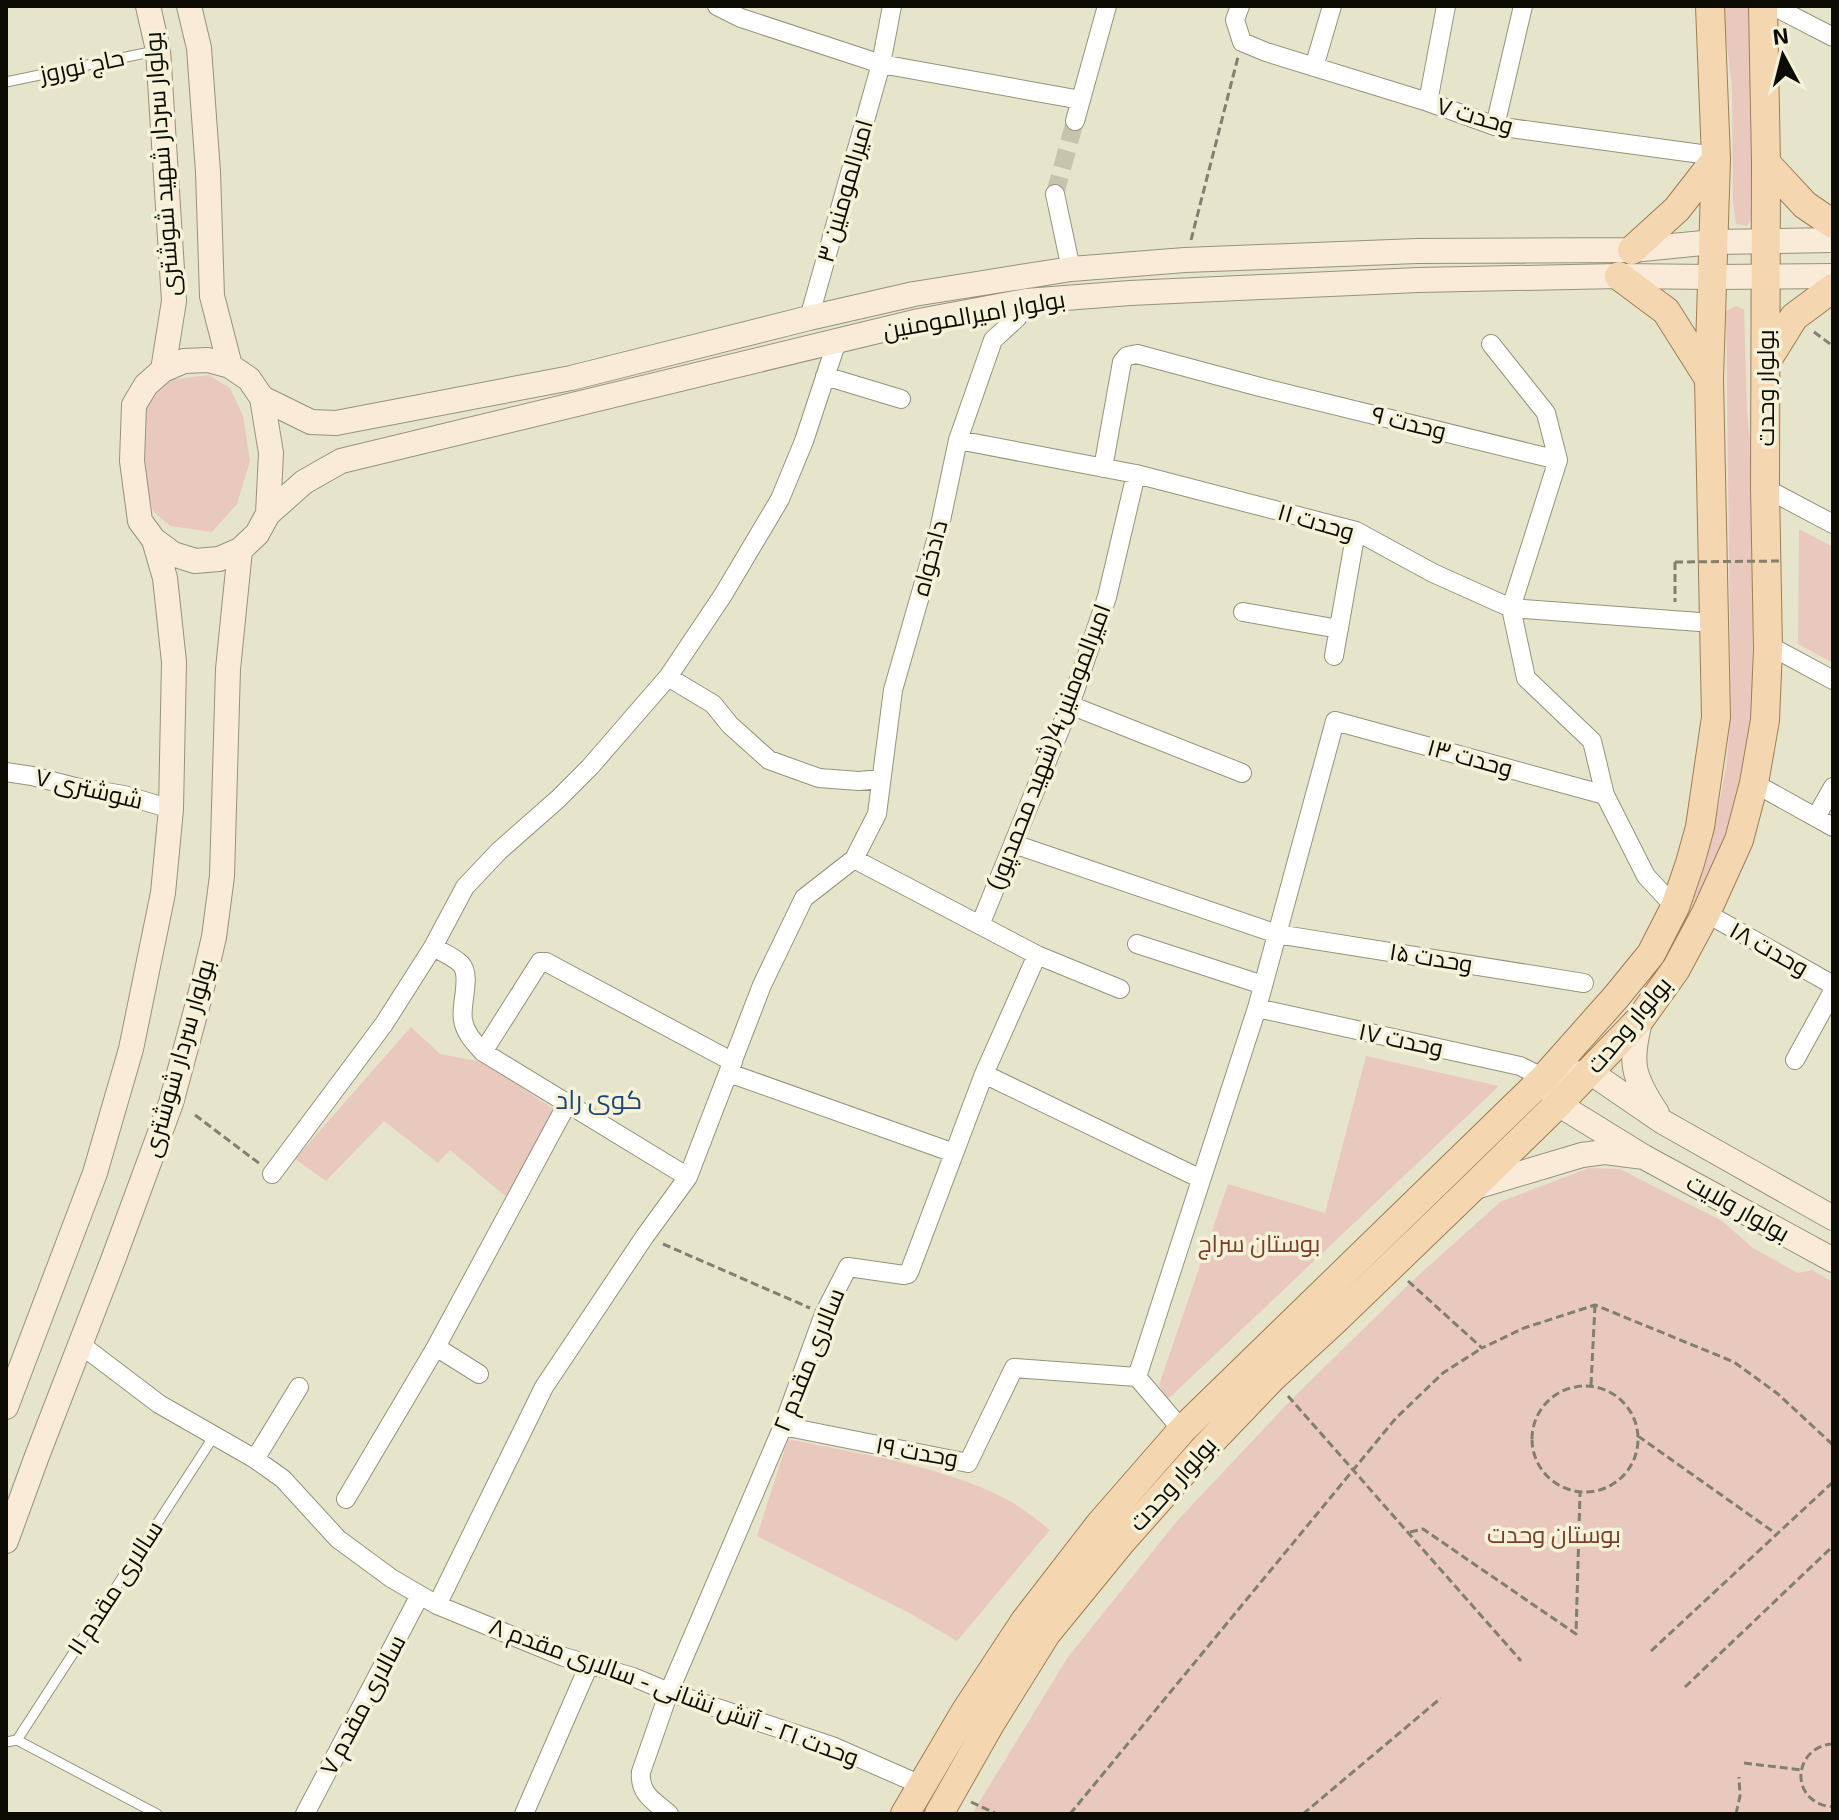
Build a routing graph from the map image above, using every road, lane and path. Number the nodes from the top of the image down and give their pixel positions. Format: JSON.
{"nodes":[{"id":1,"x":148,"y":6,"type":"edge"},
{"id":2,"x":189,"y":6,"type":"edge"},
{"id":3,"x":717,"y":6,"type":"edge"},
{"id":4,"x":892,"y":6,"type":"edge"},
{"id":5,"x":1107,"y":6,"type":"edge"},
{"id":6,"x":1240,"y":6,"type":"edge"},
{"id":7,"x":1332,"y":6,"type":"edge"},
{"id":8,"x":1446,"y":6,"type":"edge"},
{"id":9,"x":1523,"y":6,"type":"edge"},
{"id":10,"x":1710,"y":6,"type":"edge"},
{"id":11,"x":1777,"y":7,"type":"edge"},
{"id":12,"x":744,"y":12,"type":"edge"},
{"id":13,"x":1833,"y":37,"type":"edge"},
{"id":14,"x":1242,"y":42,"type":"junction"},
{"id":15,"x":158,"y":50,"type":"junction"},
{"id":16,"x":881,"y":64,"type":"junction"},
{"id":17,"x":1314,"y":67,"type":"junction"},
{"id":18,"x":6,"y":82,"type":"edge"},
{"id":19,"x":1081,"y":100,"type":"junction"},
{"id":20,"x":1428,"y":102,"type":"junction"},
{"id":21,"x":1075,"y":121,"type":"tunnel mouth"},
{"id":22,"x":1495,"y":126,"type":"junction"},
{"id":23,"x":1716,"y":158,"type":"junction"},
{"id":24,"x":1766,"y":163,"type":"junction"},
{"id":25,"x":1055,"y":194,"type":"tunnel mouth"},
{"id":26,"x":1833,"y":224,"type":"edge"},
{"id":27,"x":1833,"y":240,"type":"edge"},
{"id":28,"x":1766,"y":241,"type":"junction"},
{"id":29,"x":1713,"y":242,"type":"junction"},
{"id":30,"x":1632,"y":250,"type":"junction"},
{"id":31,"x":1185,"y":260,"type":"junction"},
{"id":32,"x":1071,"y":269,"type":"junction"},
{"id":33,"x":1619,"y":276,"type":"junction"},
{"id":34,"x":1833,"y":276,"type":"edge"},
{"id":35,"x":1712,"y":277,"type":"junction"},
{"id":36,"x":1766,"y":277,"type":"junction"},
{"id":37,"x":1833,"y":288,"type":"edge"},
{"id":38,"x":1026,"y":301,"type":"junction"},
{"id":39,"x":956,"y":314,"type":"junction"},
{"id":40,"x":809,"y":318,"type":"junction"},
{"id":41,"x":993,"y":340,"type":"junction"},
{"id":42,"x":837,"y":341,"type":"junction"},
{"id":43,"x":1491,"y":344,"type":"dead end"},
{"id":44,"x":1766,"y":362,"type":"junction"},
{"id":45,"x":230,"y":366,"type":"junction"},
{"id":46,"x":163,"y":370,"type":"junction"},
{"id":47,"x":825,"y":376,"type":"junction"},
{"id":48,"x":1709,"y":379,"type":"junction"},
{"id":49,"x":262,"y":398,"type":"junction"},
{"id":50,"x":901,"y":399,"type":"dead end"},
{"id":51,"x":958,"y":440,"type":"junction"},
{"id":52,"x":1558,"y":460,"type":"junction"},
{"id":53,"x":1103,"y":468,"type":"junction"},
{"id":54,"x":1136,"y":474,"type":"junction"},
{"id":55,"x":1765,"y":488,"type":"junction"},
{"id":56,"x":268,"y":514,"type":"junction"},
{"id":57,"x":1833,"y":524,"type":"edge"},
{"id":58,"x":1356,"y":531,"type":"junction"},
{"id":59,"x":154,"y":540,"type":"junction"},
{"id":60,"x":240,"y":550,"type":"junction"},
{"id":61,"x":1783,"y":561,"type":"dead end"},
{"id":62,"x":1676,"y":592,"type":"dead end"},
{"id":63,"x":1511,"y":608,"type":"junction"},
{"id":64,"x":1243,"y":612,"type":"dead end"},
{"id":65,"x":1713,"y":623,"type":"junction"},
{"id":66,"x":1339,"y":629,"type":"junction"},
{"id":67,"x":1768,"y":645,"type":"junction"},
{"id":68,"x":1334,"y":656,"type":"dead end"},
{"id":69,"x":668,"y":677,"type":"junction"},
{"id":70,"x":1833,"y":680,"type":"edge"},
{"id":71,"x":1070,"y":705,"type":"junction"},
{"id":72,"x":6,"y":772,"type":"edge"},
{"id":73,"x":1242,"y":773,"type":"dead end"},
{"id":74,"x":881,"y":779,"type":"junction"},
{"id":75,"x":1754,"y":783,"type":"junction"},
{"id":76,"x":1833,"y":787,"type":"edge"},
{"id":77,"x":1605,"y":795,"type":"junction"},
{"id":78,"x":171,"y":809,"type":"junction"},
{"id":79,"x":1816,"y":817,"type":"junction"},
{"id":80,"x":1833,"y":827,"type":"edge"},
{"id":81,"x":1014,"y":844,"type":"junction"},
{"id":82,"x":854,"y":859,"type":"junction"},
{"id":83,"x":1675,"y":907,"type":"junction"},
{"id":84,"x":1706,"y":913,"type":"junction"},
{"id":85,"x":980,"y":925,"type":"junction"},
{"id":86,"x":1277,"y":934,"type":"junction"},
{"id":87,"x":1137,"y":944,"type":"dead end"},
{"id":88,"x":433,"y":947,"type":"junction"},
{"id":89,"x":1037,"y":955,"type":"junction"},
{"id":90,"x":1584,"y":983,"type":"dead end"},
{"id":91,"x":1263,"y":985,"type":"junction"},
{"id":92,"x":1833,"y":988,"type":"edge"},
{"id":93,"x":1120,"y":989,"type":"dead end"},
{"id":94,"x":1257,"y":1008,"type":"junction"},
{"id":95,"x":1641,"y":1018,"type":"junction"},
{"id":96,"x":483,"y":1052,"type":"junction"},
{"id":97,"x":1795,"y":1060,"type":"dead end"},
{"id":98,"x":731,"y":1067,"type":"junction"},
{"id":99,"x":1590,"y":1072,"type":"junction"},
{"id":100,"x":984,"y":1074,"type":"junction"},
{"id":101,"x":1544,"y":1078,"type":"junction"},
{"id":102,"x":567,"y":1104,"type":"junction"},
{"id":103,"x":1558,"y":1104,"type":"junction"},
{"id":104,"x":195,"y":1115,"type":"dead end"},
{"id":105,"x":1663,"y":1122,"type":"junction"},
{"id":106,"x":954,"y":1153,"type":"junction"},
{"id":107,"x":1644,"y":1157,"type":"junction"},
{"id":108,"x":272,"y":1174,"type":"joint"},
{"id":109,"x":688,"y":1177,"type":"junction"},
{"id":110,"x":1201,"y":1179,"type":"junction"},
{"id":111,"x":1472,"y":1188,"type":"junction"},
{"id":112,"x":1833,"y":1218,"type":"edge"},
{"id":113,"x":645,"y":1236,"type":"junction"},
{"id":114,"x":1833,"y":1260,"type":"edge"},
{"id":115,"x":1393,"y":1264,"type":"junction"},
{"id":116,"x":1595,"y":1305,"type":"junction"},
{"id":117,"x":824,"y":1314,"type":"junction"},
{"id":118,"x":80,"y":1344,"type":"junction"},
{"id":119,"x":436,"y":1347,"type":"junction"},
{"id":120,"x":1482,"y":1348,"type":"junction"},
{"id":121,"x":479,"y":1374,"type":"dead end"},
{"id":122,"x":1137,"y":1377,"type":"junction"},
{"id":123,"x":1272,"y":1378,"type":"junction"},
{"id":124,"x":1591,"y":1385,"type":"junction"},
{"id":125,"x":299,"y":1387,"type":"dead end"},
{"id":126,"x":6,"y":1407,"type":"edge"},
{"id":127,"x":783,"y":1426,"type":"junction"},
{"id":128,"x":1182,"y":1430,"type":"junction"},
{"id":129,"x":214,"y":1436,"type":"junction"},
{"id":130,"x":1638,"y":1436,"type":"junction"},
{"id":131,"x":1833,"y":1445,"type":"edge"},
{"id":132,"x":255,"y":1459,"type":"junction"},
{"id":133,"x":1353,"y":1470,"type":"junction"},
{"id":134,"x":1833,"y":1482,"type":"edge"},
{"id":135,"x":1580,"y":1493,"type":"junction"},
{"id":136,"x":346,"y":1499,"type":"dead end"},
{"id":137,"x":1408,"y":1532,"type":"junction"},
{"id":138,"x":1776,"y":1534,"type":"junction"},
{"id":139,"x":6,"y":1541,"type":"edge"},
{"id":140,"x":1833,"y":1546,"type":"edge"},
{"id":141,"x":420,"y":1595,"type":"junction"},
{"id":142,"x":437,"y":1605,"type":"junction"},
{"id":143,"x":1651,"y":1651,"type":"dead end"},
{"id":144,"x":1521,"y":1661,"type":"dead end"},
{"id":145,"x":589,"y":1665,"type":"junction"},
{"id":146,"x":1685,"y":1687,"type":"dead end"},
{"id":147,"x":669,"y":1692,"type":"junction"},
{"id":148,"x":1441,"y":1698,"type":"dead end"},
{"id":149,"x":11,"y":1741,"type":"edge"},
{"id":150,"x":1833,"y":1744,"type":"edge"},
{"id":151,"x":1744,"y":1763,"type":"dead end"},
{"id":152,"x":1802,"y":1770,"type":"junction"},
{"id":153,"x":1739,"y":1777,"type":"dead end"},
{"id":154,"x":921,"y":1785,"type":"junction"},
{"id":155,"x":945,"y":1803,"type":"edge"},
{"id":156,"x":1833,"y":1807,"type":"edge"},
{"id":157,"x":157,"y":1814,"type":"edge"},
{"id":158,"x":305,"y":1814,"type":"edge"},
{"id":159,"x":524,"y":1814,"type":"edge"},
{"id":160,"x":669,"y":1814,"type":"edge"},
{"id":161,"x":905,"y":1814,"type":"edge"},
{"id":162,"x":997,"y":1814,"type":"edge"},
{"id":163,"x":1070,"y":1814,"type":"edge"},
{"id":164,"x":1303,"y":1814,"type":"edge"},
{"id":165,"x":1736,"y":1814,"type":"edge"}],
"edges":[{"from":1,"to":15,"type":"street","name":"بولوار سردار شهید شوشتری"},
{"from":2,"to":45,"type":"street","name":"بولوار سردار شهید شوشتری"},
{"from":3,"to":12,"type":"street"},
{"from":4,"to":16,"type":"street","name":"امیرالمومنین ۳"},
{"from":5,"to":19,"type":"street"},
{"from":6,"to":14,"type":"street"},
{"from":7,"to":17,"type":"street"},
{"from":8,"to":20,"type":"street"},
{"from":9,"to":22,"type":"street"},
{"from":10,"to":23,"type":"main road","name":"بولوار وحدت"},
{"from":11,"to":13,"type":"street"},
{"from":11,"to":24,"type":"main road","name":"بولوار وحدت"},
{"from":12,"to":16,"type":"street"},
{"from":14,"to":17,"type":"street","name":"وحدت ۷"},
{"from":14,"to":31,"type":"path"},
{"from":15,"to":18,"type":"lane","name":"حاج نوروز"},
{"from":15,"to":46,"type":"street","name":"بولوار سردار شهید شوشتری"},
{"from":16,"to":19,"type":"street"},
{"from":16,"to":40,"type":"street","name":"امیرالمومنین ۳"},
{"from":17,"to":20,"type":"street","name":"وحدت ۷"},
{"from":19,"to":21,"type":"street"},
{"from":20,"to":22,"type":"street","name":"وحدت ۷"},
{"from":22,"to":23,"type":"street","name":"وحدت ۷"},
{"from":23,"to":29,"type":"main road","name":"بولوار وحدت"},
{"from":23,"to":30,"type":"main road"},
{"from":24,"to":26,"type":"main road"},
{"from":24,"to":28,"type":"main road","name":"بولوار وحدت"},
{"from":25,"to":32,"type":"street"},
{"from":27,"to":28,"type":"street","name":"بولوار امیرالمومنین"},
{"from":28,"to":29,"type":"street","name":"بولوار امیرالمومنین"},
{"from":28,"to":36,"type":"main road","name":"بولوار وحدت"},
{"from":29,"to":30,"type":"street","name":"بولوار امیرالمومنین"},
{"from":29,"to":35,"type":"main road","name":"بولوار وحدت"},
{"from":30,"to":31,"type":"street","name":"بولوار امیرالمومنین"},
{"from":31,"to":32,"type":"street","name":"بولوار امیرالمومنین"},
{"from":32,"to":40,"type":"street","name":"بولوار امیرالمومنین"},
{"from":33,"to":35,"type":"street","name":"بولوار امیرالمومنین"},
{"from":33,"to":38,"type":"street","name":"بولوار امیرالمومنین"},
{"from":33,"to":48,"type":"main road"},
{"from":34,"to":36,"type":"street","name":"بولوار امیرالمومنین"},
{"from":35,"to":36,"type":"street","name":"بولوار امیرالمومنین"},
{"from":35,"to":48,"type":"main road","name":"بولوار وحدت"},
{"from":36,"to":44,"type":"main road","name":"بولوار وحدت"},
{"from":37,"to":44,"type":"main road"},
{"from":38,"to":39,"type":"street","name":"بولوار امیرالمومنین"},
{"from":38,"to":41,"type":"street"},
{"from":39,"to":41,"type":"street"},
{"from":39,"to":42,"type":"street","name":"بولوار امیرالمومنین"},
{"from":40,"to":49,"type":"street","name":"بولوار امیرالمومنین"},
{"from":41,"to":51,"type":"street","name":"دادخواه"},
{"from":42,"to":47,"type":"street"},
{"from":42,"to":56,"type":"street","name":"بولوار امیرالمومنین"},
{"from":43,"to":52,"type":"street"},
{"from":44,"to":55,"type":"main road","name":"بولوار وحدت"},
{"from":45,"to":46,"type":"street"},
{"from":45,"to":49,"type":"street"},
{"from":46,"to":59,"type":"street"},
{"from":47,"to":50,"type":"street"},
{"from":47,"to":69,"type":"street"},
{"from":48,"to":65,"type":"main road","name":"بولوار وحدت"},
{"from":49,"to":56,"type":"street"},
{"from":51,"to":53,"type":"street","name":"وحدت ۱۱"},
{"from":51,"to":74,"type":"street","name":"دادخواه"},
{"from":52,"to":53,"type":"street","name":"وحدت ۹"},
{"from":52,"to":63,"type":"street"},
{"from":53,"to":54,"type":"street","name":"وحدت ۱۱"},
{"from":54,"to":58,"type":"street","name":"وحدت ۱۱"},
{"from":54,"to":71,"type":"street","name":"امیرالمومنین4(شهید محمدپور)"},
{"from":55,"to":57,"type":"street"},
{"from":55,"to":67,"type":"main road","name":"بولوار وحدت"},
{"from":56,"to":60,"type":"street"},
{"from":58,"to":63,"type":"street","name":"وحدت ۱۱"},
{"from":58,"to":66,"type":"street"},
{"from":59,"to":60,"type":"street"},
{"from":59,"to":78,"type":"street","name":"بولوار سردار شوشتری"},
{"from":60,"to":118,"type":"street","name":"بولوار سردار شوشتری"},
{"from":61,"to":62,"type":"path","bridge":true},
{"from":63,"to":65,"type":"street","name":"وحدت ۱۱"},
{"from":63,"to":77,"type":"street"},
{"from":64,"to":66,"type":"street"},
{"from":65,"to":83,"type":"main road","name":"بولوار وحدت"},
{"from":66,"to":68,"type":"street"},
{"from":67,"to":70,"type":"street"},
{"from":67,"to":75,"type":"main road","name":"بولوار وحدت"},
{"from":69,"to":74,"type":"street"},
{"from":69,"to":88,"type":"street"},
{"from":71,"to":73,"type":"street"},
{"from":71,"to":81,"type":"street","name":"امیرالمومنین4(شهید محمدپور)"},
{"from":72,"to":78,"type":"street","name":"شوشتری ۷"},
{"from":74,"to":82,"type":"street","name":"دادخواه"},
{"from":75,"to":79,"type":"street"},
{"from":75,"to":84,"type":"main road","name":"بولوار وحدت"},
{"from":76,"to":79,"type":"street"},
{"from":77,"to":83,"type":"street"},
{"from":77,"to":86,"type":"street","name":"وحدت ۱۳"},
{"from":78,"to":126,"type":"street","name":"بولوار سردار شوشتری"},
{"from":79,"to":80,"type":"street"},
{"from":81,"to":85,"type":"street","name":"امیرالمومنین4(شهید محمدپور)"},
{"from":81,"to":86,"type":"street","name":"وحدت ۱۵"},
{"from":82,"to":85,"type":"street"},
{"from":82,"to":98,"type":"street"},
{"from":83,"to":101,"type":"main road","name":"بولوار وحدت"},
{"from":84,"to":92,"type":"street","name":"وحدت ۱۸"},
{"from":84,"to":95,"type":"main road","name":"بولوار وحدت"},
{"from":85,"to":89,"type":"street"},
{"from":86,"to":90,"type":"street","name":"وحدت ۱۵"},
{"from":86,"to":91,"type":"street"},
{"from":87,"to":91,"type":"street"},
{"from":88,"to":96,"type":"street"},
{"from":88,"to":108,"type":"street"},
{"from":89,"to":93,"type":"street"},
{"from":89,"to":100,"type":"street","name":"سالاری مقدم ۲"},
{"from":91,"to":94,"type":"street"},
{"from":92,"to":97,"type":"street"},
{"from":94,"to":101,"type":"street","name":"وحدت ۱۷"},
{"from":94,"to":110,"type":"street"},
{"from":95,"to":99,"type":"main road","name":"بولوار وحدت"},
{"from":95,"to":105,"type":"street","name":"بولوار ولایت"},
{"from":96,"to":98,"type":"street"},
{"from":96,"to":102,"type":"street"},
{"from":98,"to":106,"type":"street"},
{"from":98,"to":109,"type":"street"},
{"from":99,"to":101,"type":"street"},
{"from":99,"to":103,"type":"main road","name":"بولوار وحدت"},
{"from":99,"to":105,"type":"street","name":"بولوار ولایت"},
{"from":100,"to":106,"type":"street","name":"سالاری مقدم ۲"},
{"from":100,"to":110,"type":"street"},
{"from":101,"to":103,"type":"street"},
{"from":101,"to":128,"type":"main road","name":"بولوار وحدت"},
{"from":102,"to":109,"type":"street"},
{"from":102,"to":119,"type":"street"},
{"from":103,"to":107,"type":"street","name":"بولوار ولایت"},
{"from":103,"to":111,"type":"main road","name":"بولوار وحدت"},
{"from":104,"to":108,"type":"path"},
{"from":105,"to":107,"type":"street"},
{"from":105,"to":112,"type":"street","name":"بولوار ولایت"},
{"from":106,"to":117,"type":"street","name":"سالاری مقدم ۲"},
{"from":107,"to":111,"type":"street","name":"بولوار ولایت"},
{"from":107,"to":114,"type":"street","name":"بولوار ولایت"},
{"from":109,"to":113,"type":"street"},
{"from":110,"to":122,"type":"street"},
{"from":111,"to":115,"type":"main road","name":"بولوار وحدت"},
{"from":113,"to":117,"type":"path"},
{"from":113,"to":142,"type":"street"},
{"from":115,"to":120,"type":"path"},
{"from":115,"to":123,"type":"main road","name":"بولوار وحدت"},
{"from":116,"to":120,"type":"path"},
{"from":116,"to":124,"type":"path"},
{"from":116,"to":131,"type":"path"},
{"from":117,"to":127,"type":"street","name":"سالاری مقدم ۲"},
{"from":118,"to":129,"type":"street","name":"وحدت ۲۱ - آتش نشانی - سالاری مقدم ۸"},
{"from":118,"to":139,"type":"street","name":"بولوار سردار شوشتری"},
{"from":119,"to":121,"type":"street"},
{"from":119,"to":136,"type":"street"},
{"from":120,"to":133,"type":"path"},
{"from":122,"to":127,"type":"street","name":"وحدت ۱۹"},
{"from":122,"to":128,"type":"street"},
{"from":123,"to":133,"type":"path"},
{"from":123,"to":155,"type":"main road","name":"بولوار وحدت"},
{"from":124,"to":130,"type":"path"},
{"from":124,"to":135,"type":"path"},
{"from":125,"to":132,"type":"street"},
{"from":127,"to":147,"type":"street","name":"سالاری مقدم ۲"},
{"from":128,"to":154,"type":"main road","name":"بولوار وحدت"},
{"from":129,"to":132,"type":"street","name":"وحدت ۲۱ - آتش نشانی - سالاری مقدم ۸"},
{"from":129,"to":149,"type":"lane","name":"سالاری مقدم ۱۱"},
{"from":130,"to":135,"type":"path"},
{"from":130,"to":138,"type":"path"},
{"from":132,"to":141,"type":"street","name":"وحدت ۲۱ - آتش نشانی - سالاری مقدم ۸"},
{"from":133,"to":137,"type":"path"},
{"from":133,"to":163,"type":"path"},
{"from":134,"to":138,"type":"path"},
{"from":135,"to":137,"type":"path"},
{"from":137,"to":144,"type":"path"},
{"from":138,"to":143,"type":"path"},
{"from":140,"to":146,"type":"path"},
{"from":141,"to":142,"type":"street","name":"وحدت ۲۱ - آتش نشانی - سالاری مقدم ۸"},
{"from":141,"to":158,"type":"street","name":"سالاری مقدم ۷"},
{"from":142,"to":145,"type":"street","name":"وحدت ۲۱ - آتش نشانی - سالاری مقدم ۸"},
{"from":145,"to":147,"type":"street","name":"وحدت ۲۱ - آتش نشانی - سالاری مقدم ۸"},
{"from":145,"to":159,"type":"street"},
{"from":147,"to":154,"type":"street","name":"وحدت ۲۱ - آتش نشانی - سالاری مقدم ۸"},
{"from":147,"to":160,"type":"street","name":"سالاری مقدم ۲"},
{"from":148,"to":164,"type":"path"},
{"from":149,"to":157,"type":"lane","name":"سالاری مقدم ۱۱"},
{"from":150,"to":152,"type":"path"},
{"from":151,"to":152,"type":"path"},
{"from":152,"to":156,"type":"path"},
{"from":153,"to":165,"type":"path"},
{"from":154,"to":161,"type":"main road","name":"بولوار وحدت"},
{"from":155,"to":162,"type":"path"}]}
